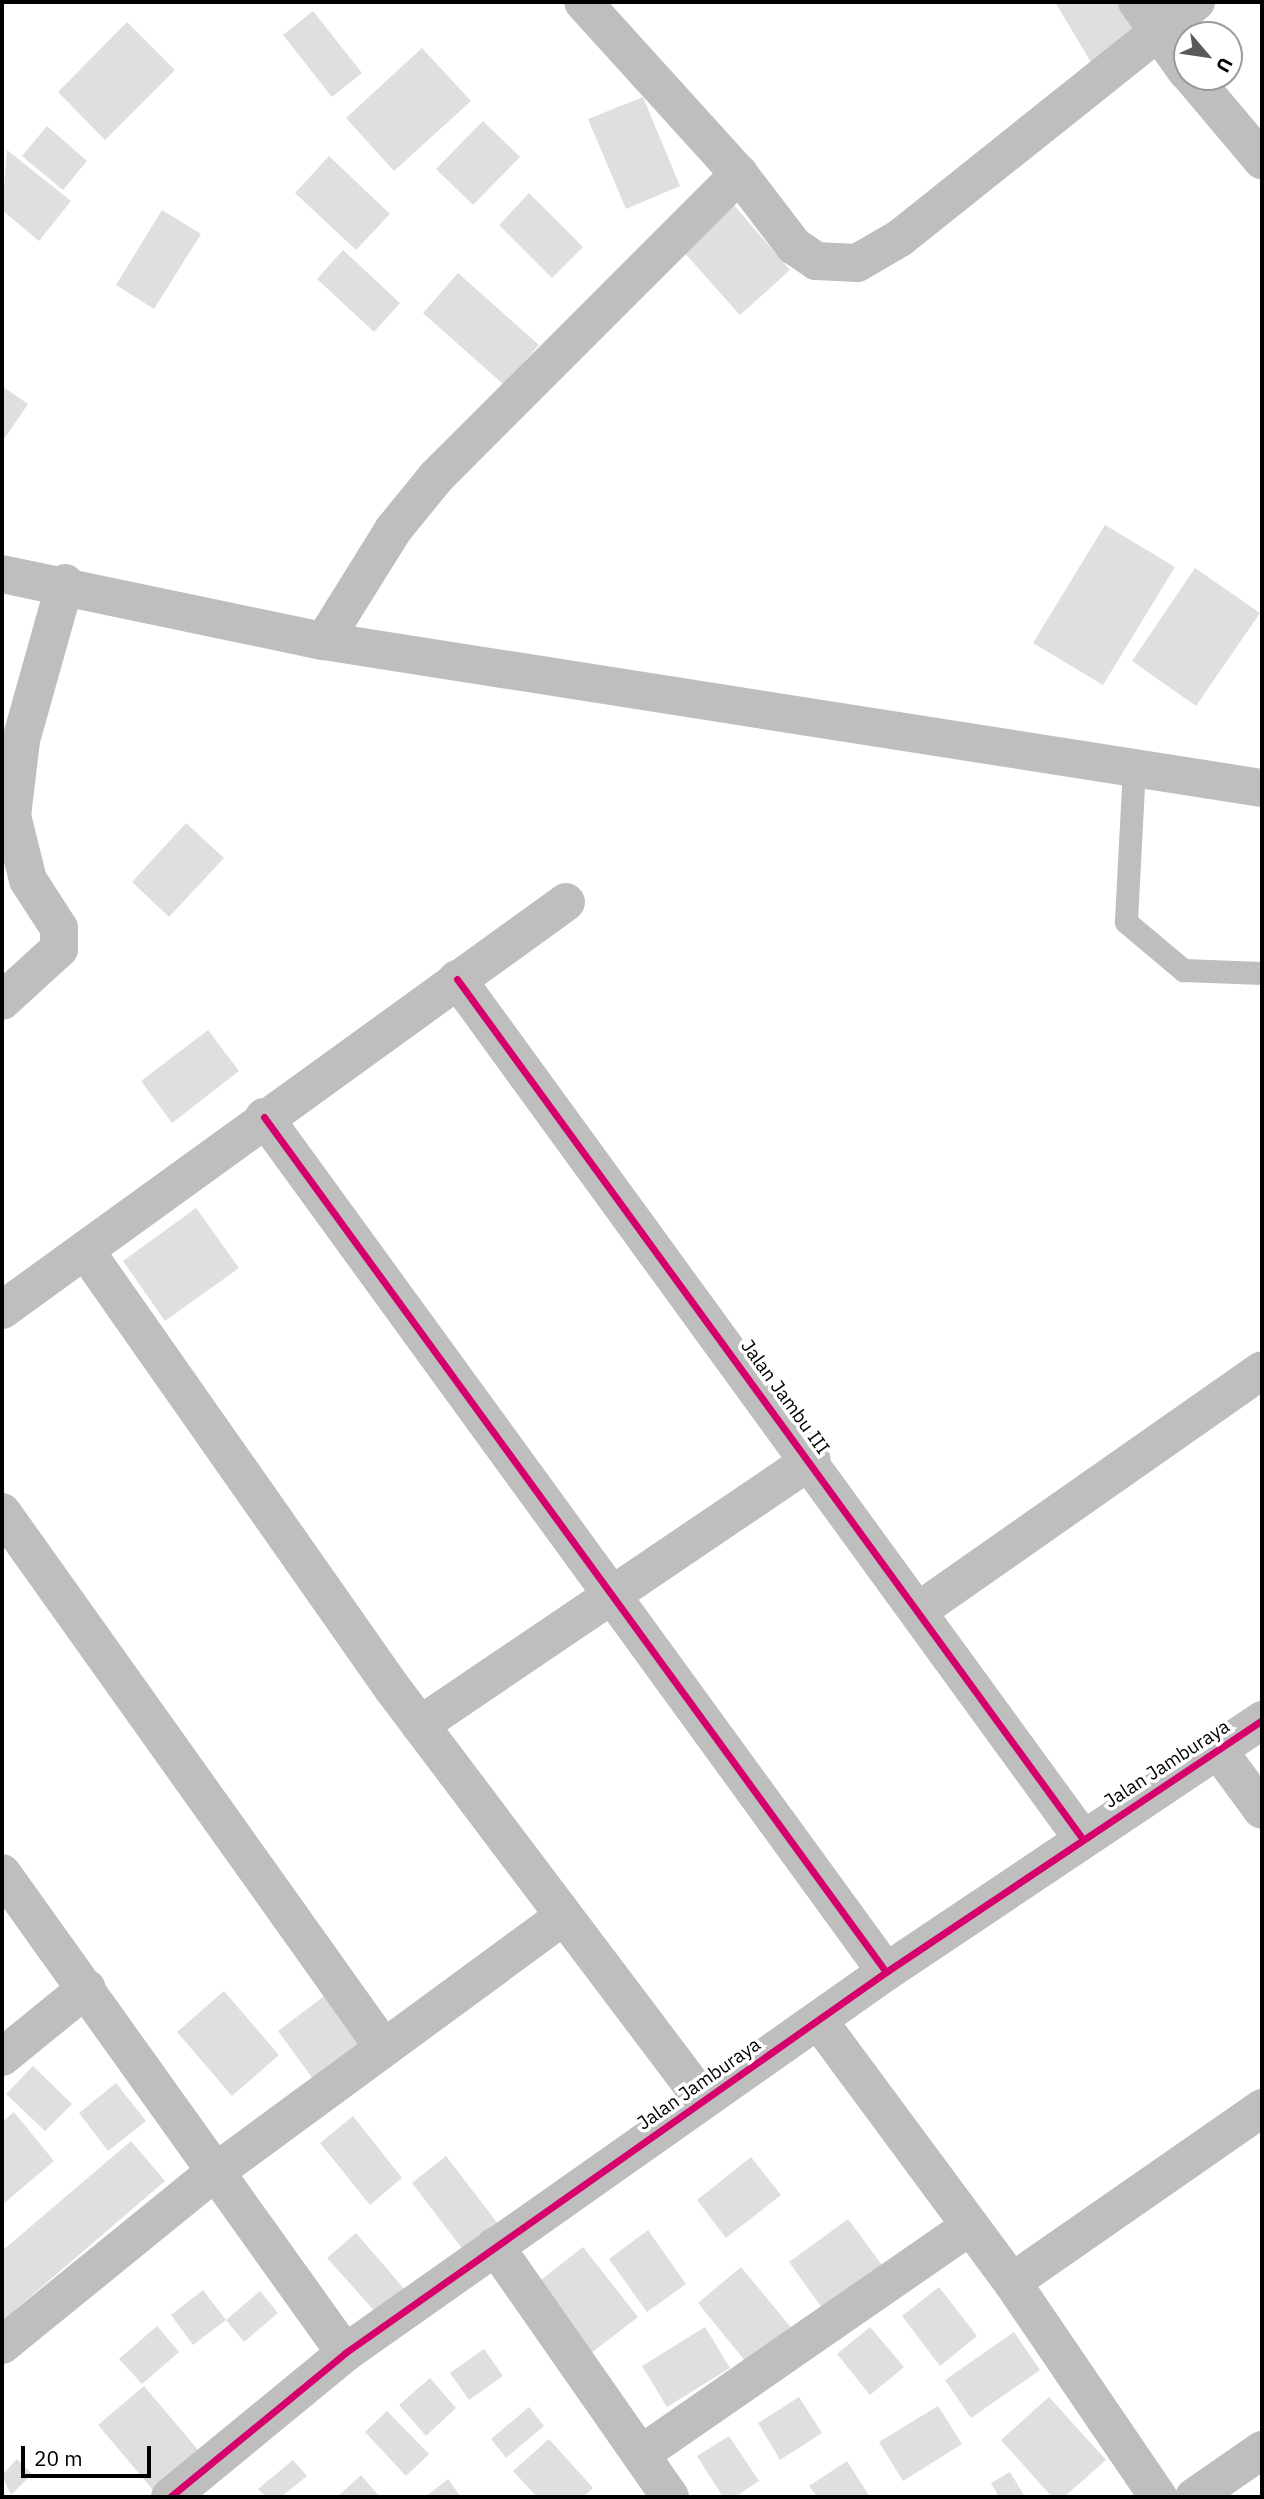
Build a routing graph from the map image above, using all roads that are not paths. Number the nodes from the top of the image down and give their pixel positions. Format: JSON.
{"nodes":[{"id":1,"x":583,"y":2,"type":"edge"},
{"id":2,"x":1196,"y":2,"type":"edge"},
{"id":3,"x":1146,"y":18,"type":"edge"},
{"id":4,"x":1173,"y":54,"type":"edge"},
{"id":5,"x":1204,"y":91,"type":"edge"},
{"id":6,"x":1262,"y":160,"type":"edge"},
{"id":7,"x":739,"y":174,"type":"junction"},
{"id":8,"x":2,"y":574,"type":"edge"},
{"id":9,"x":65,"y":583,"type":"junction"},
{"id":10,"x":324,"y":641,"type":"junction"},
{"id":11,"x":1134,"y":767,"type":"junction"},
{"id":12,"x":1262,"y":788,"type":"edge"},
{"id":13,"x":566,"y":902,"type":"dead end"},
{"id":14,"x":1262,"y":973,"type":"edge"},
{"id":15,"x":457,"y":979,"type":"junction"},
{"id":16,"x":2,"y":1001,"type":"edge"},
{"id":17,"x":264,"y":1117,"type":"junction"},
{"id":18,"x":85,"y":1250,"type":"junction"},
{"id":19,"x":2,"y":1310,"type":"edge"},
{"id":20,"x":1262,"y":1370,"type":"edge"},
{"id":21,"x":812,"y":1460,"type":"junction"},
{"id":22,"x":2,"y":1512,"type":"edge"},
{"id":23,"x":610,"y":1592,"type":"junction"},
{"id":24,"x":921,"y":1609,"type":"junction"},
{"id":25,"x":1262,"y":1720,"type":"edge"},
{"id":26,"x":420,"y":1725,"type":"junction"},
{"id":27,"x":1218,"y":1750,"type":"junction"},
{"id":28,"x":1262,"y":1810,"type":"edge"},
{"id":29,"x":1082,"y":1839,"type":"junction"},
{"id":30,"x":2,"y":1873,"type":"edge"},
{"id":31,"x":562,"y":1917,"type":"junction"},
{"id":32,"x":886,"y":1972,"type":"junction"},
{"id":33,"x":87,"y":1987,"type":"junction"},
{"id":34,"x":818,"y":2020,"type":"junction"},
{"id":35,"x":383,"y":2048,"type":"junction"},
{"id":36,"x":2,"y":2057,"type":"edge"},
{"id":37,"x":703,"y":2100,"type":"junction"},
{"id":38,"x":1262,"y":2108,"type":"edge"},
{"id":39,"x":214,"y":2173,"type":"junction"},
{"id":40,"x":970,"y":2226,"type":"junction"},
{"id":41,"x":495,"y":2246,"type":"junction"},
{"id":42,"x":1012,"y":2282,"type":"junction"},
{"id":43,"x":2,"y":2345,"type":"edge"},
{"id":44,"x":345,"y":2353,"type":"junction"},
{"id":45,"x":1262,"y":2450,"type":"edge"},
{"id":46,"x":641,"y":2454,"type":"junction"},
{"id":47,"x":170,"y":2497,"type":"edge"},
{"id":48,"x":670,"y":2497,"type":"edge"},
{"id":49,"x":1158,"y":2497,"type":"edge"},
{"id":50,"x":1194,"y":2497,"type":"edge"}],
"edges":[{"from":1,"to":7,"type":"main road"},
{"from":2,"to":3,"type":"main road"},
{"from":3,"to":4,"type":"main road"},
{"from":3,"to":7,"type":"main road"},
{"from":5,"to":6,"type":"main road"},
{"from":7,"to":10,"type":"main road"},
{"from":8,"to":9,"type":"main road"},
{"from":9,"to":10,"type":"main road"},
{"from":9,"to":16,"type":"main road"},
{"from":10,"to":11,"type":"main road"},
{"from":11,"to":12,"type":"main road"},
{"from":11,"to":14,"type":"lane"},
{"from":13,"to":15,"type":"main road"},
{"from":15,"to":17,"type":"main road"},
{"from":15,"to":21,"type":"main road","name":"Jalan Jambu III"},
{"from":17,"to":18,"type":"main road"},
{"from":17,"to":23,"type":"main road"},
{"from":18,"to":19,"type":"main road"},
{"from":18,"to":26,"type":"main road"},
{"from":20,"to":24,"type":"main road"},
{"from":21,"to":23,"type":"main road"},
{"from":21,"to":24,"type":"main road","name":"Jalan Jambu III"},
{"from":22,"to":35,"type":"main road"},
{"from":23,"to":26,"type":"main road"},
{"from":23,"to":32,"type":"main road"},
{"from":24,"to":29,"type":"main road","name":"Jalan Jambu III"},
{"from":25,"to":27,"type":"main road","name":"Jalan Jamburaya"},
{"from":26,"to":31,"type":"main road"},
{"from":27,"to":28,"type":"main road"},
{"from":27,"to":29,"type":"main road","name":"Jalan Jamburaya"},
{"from":29,"to":32,"type":"main road","name":"Jalan Jamburaya"},
{"from":30,"to":33,"type":"main road"},
{"from":31,"to":35,"type":"main road"},
{"from":31,"to":37,"type":"main road"},
{"from":32,"to":34,"type":"main road","name":"Jalan Jamburaya"},
{"from":33,"to":36,"type":"main road"},
{"from":33,"to":39,"type":"main road"},
{"from":34,"to":37,"type":"main road","name":"Jalan Jamburaya"},
{"from":34,"to":40,"type":"main road"},
{"from":35,"to":39,"type":"main road"},
{"from":37,"to":41,"type":"main road","name":"Jalan Jamburaya"},
{"from":38,"to":42,"type":"main road"},
{"from":39,"to":43,"type":"main road"},
{"from":39,"to":44,"type":"main road"},
{"from":40,"to":42,"type":"main road"},
{"from":40,"to":46,"type":"main road"},
{"from":41,"to":44,"type":"main road","name":"Jalan Jamburaya"},
{"from":41,"to":46,"type":"main road"},
{"from":42,"to":49,"type":"main road"},
{"from":44,"to":47,"type":"main road","name":"Jalan Jamburaya"},
{"from":45,"to":50,"type":"main road"},
{"from":46,"to":48,"type":"main road"}]}
